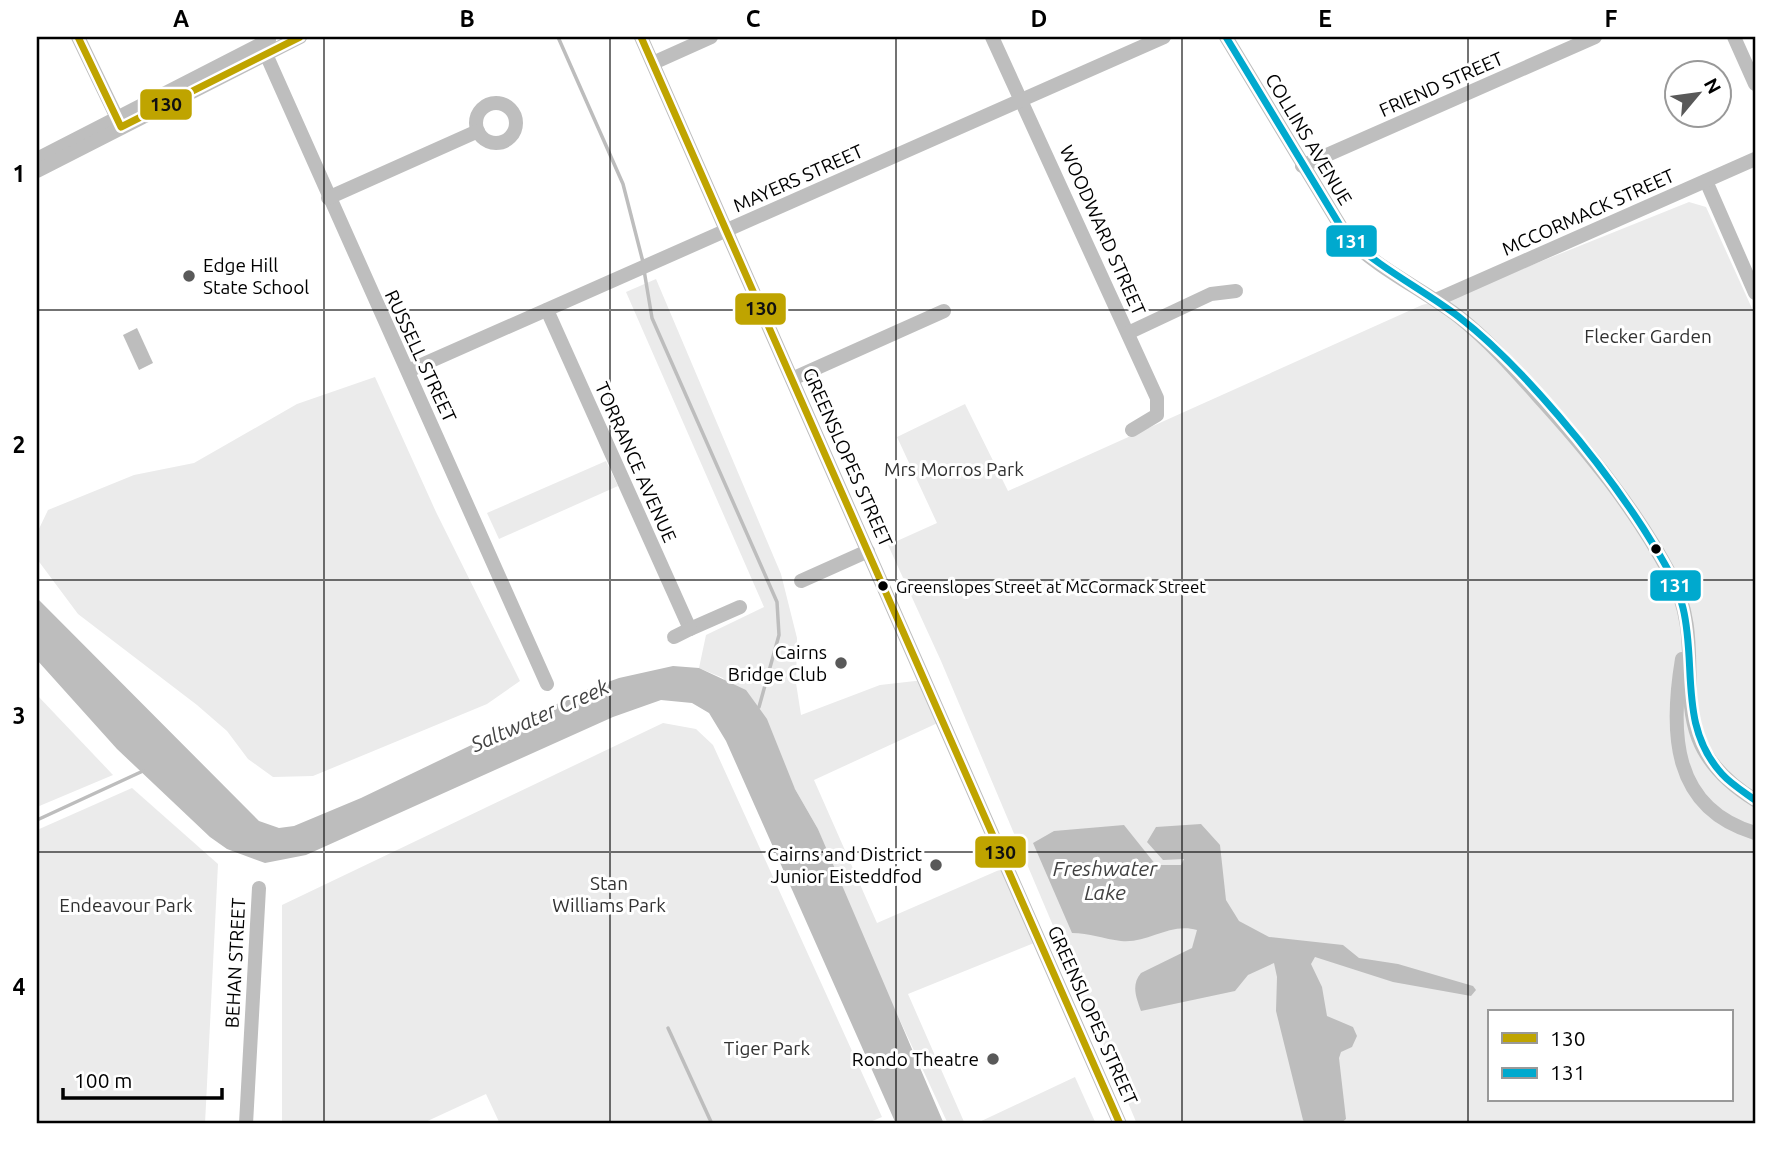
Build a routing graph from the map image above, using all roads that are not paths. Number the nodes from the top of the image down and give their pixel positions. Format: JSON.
{"nodes":[{"id":1,"x":78,"y":37,"type":"edge"},
{"id":2,"x":279,"y":37,"type":"edge"},
{"id":3,"x":300,"y":37,"type":"edge"},
{"id":4,"x":641,"y":37,"type":"edge"},
{"id":5,"x":711,"y":37,"type":"edge"},
{"id":6,"x":992,"y":37,"type":"edge"},
{"id":7,"x":1164,"y":37,"type":"edge"},
{"id":8,"x":1226,"y":37,"type":"edge"},
{"id":9,"x":1595,"y":37,"type":"edge"},
{"id":10,"x":1734,"y":37,"type":"edge"},
{"id":11,"x":257,"y":47,"type":"edge"},
{"id":12,"x":653,"y":63,"type":"junction"},
{"id":13,"x":1755,"y":84,"type":"edge"},
{"id":14,"x":1023,"y":99,"type":"junction"},
{"id":15,"x":119,"y":122,"type":"junction"},
{"id":16,"x":478,"y":131,"type":"dead end"},
{"id":17,"x":37,"y":159,"type":"edge"},
{"id":18,"x":1755,"y":159,"type":"edge"},
{"id":19,"x":1302,"y":166,"type":"junction"},
{"id":20,"x":37,"y":172,"type":"edge"},
{"id":21,"x":1706,"y":181,"type":"junction"},
{"id":22,"x":328,"y":198,"type":"junction"},
{"id":23,"x":728,"y":230,"type":"junction"},
{"id":24,"x":1236,"y":291,"type":"dead end"},
{"id":25,"x":1755,"y":293,"type":"edge"},
{"id":26,"x":1436,"y":300,"type":"junction"},
{"id":27,"x":547,"y":310,"type":"junction"},
{"id":28,"x":944,"y":311,"type":"dead end"},
{"id":29,"x":1128,"y":333,"type":"junction"},
{"id":30,"x":408,"y":371,"type":"junction"},
{"id":31,"x":792,"y":379,"type":"junction"},
{"id":32,"x":1132,"y":430,"type":"dead end"},
{"id":33,"x":868,"y":551,"type":"junction"},
{"id":34,"x":801,"y":581,"type":"dead end"},
{"id":35,"x":740,"y":607,"type":"dead end"},
{"id":36,"x":690,"y":629,"type":"junction"},
{"id":37,"x":1687,"y":629,"type":"junction"},
{"id":38,"x":674,"y":637,"type":"dead end"},
{"id":39,"x":547,"y":684,"type":"dead end"},
{"id":40,"x":1692,"y":711,"type":"junction"},
{"id":41,"x":1675,"y":713,"type":"junction"},
{"id":42,"x":1755,"y":800,"type":"edge"},
{"id":43,"x":1755,"y":833,"type":"edge"},
{"id":44,"x":259,"y":888,"type":"dead end"},
{"id":45,"x":246,"y":1124,"type":"edge"},
{"id":46,"x":1120,"y":1124,"type":"edge"}],
"edges":[{"from":1,"to":15,"type":"street"},
{"from":2,"to":11,"type":"street"},
{"from":3,"to":11,"type":"street"},
{"from":4,"to":12,"type":"street","name":"GREENSLOPES STREET"},
{"from":5,"to":12,"type":"street"},
{"from":6,"to":14,"type":"street","name":"WOODWARD STREET"},
{"from":7,"to":14,"type":"street","name":"MAYERS STREET"},
{"from":8,"to":19,"type":"street","name":"COLLINS AVENUE"},
{"from":9,"to":19,"type":"street","name":"FRIEND STREET"},
{"from":10,"to":13,"type":"street"},
{"from":11,"to":15,"type":"street"},
{"from":11,"to":22,"type":"street","name":"RUSSELL STREET"},
{"from":12,"to":23,"type":"street","name":"GREENSLOPES STREET"},
{"from":14,"to":23,"type":"street","name":"MAYERS STREET"},
{"from":14,"to":29,"type":"street","name":"WOODWARD STREET"},
{"from":15,"to":17,"type":"street"},
{"from":15,"to":20,"type":"street"},
{"from":16,"to":22,"type":"street"},
{"from":18,"to":21,"type":"street","name":"MCCORMACK STREET"},
{"from":19,"to":26,"type":"street","name":"COLLINS AVENUE"},
{"from":21,"to":25,"type":"street"},
{"from":21,"to":26,"type":"street","name":"MCCORMACK STREET"},
{"from":22,"to":30,"type":"street","name":"RUSSELL STREET"},
{"from":23,"to":27,"type":"street","name":"MAYERS STREET"},
{"from":23,"to":31,"type":"street","name":"GREENSLOPES STREET"},
{"from":24,"to":29,"type":"street"},
{"from":26,"to":37,"type":"street","name":"COLLINS AVENUE"},
{"from":27,"to":30,"type":"street","name":"MAYERS STREET"},
{"from":27,"to":36,"type":"street","name":"TORRANCE AVENUE"},
{"from":28,"to":31,"type":"street"},
{"from":29,"to":32,"type":"street","name":"WOODWARD STREET"},
{"from":30,"to":39,"type":"street","name":"RUSSELL STREET"},
{"from":31,"to":33,"type":"street","name":"GREENSLOPES STREET"},
{"from":33,"to":34,"type":"street"},
{"from":33,"to":46,"type":"street","name":"GREENSLOPES STREET"},
{"from":35,"to":36,"type":"street"},
{"from":36,"to":38,"type":"street"},
{"from":37,"to":40,"type":"street","name":"COLLINS AVENUE"},
{"from":37,"to":41,"type":"street","name":"COLLINS AVENUE"},
{"from":40,"to":41,"type":"street"},
{"from":40,"to":42,"type":"street","name":"COLLINS AVENUE"},
{"from":41,"to":43,"type":"street","name":"COLLINS AVENUE"},
{"from":44,"to":45,"type":"street","name":"BEHAN STREET"}]}
